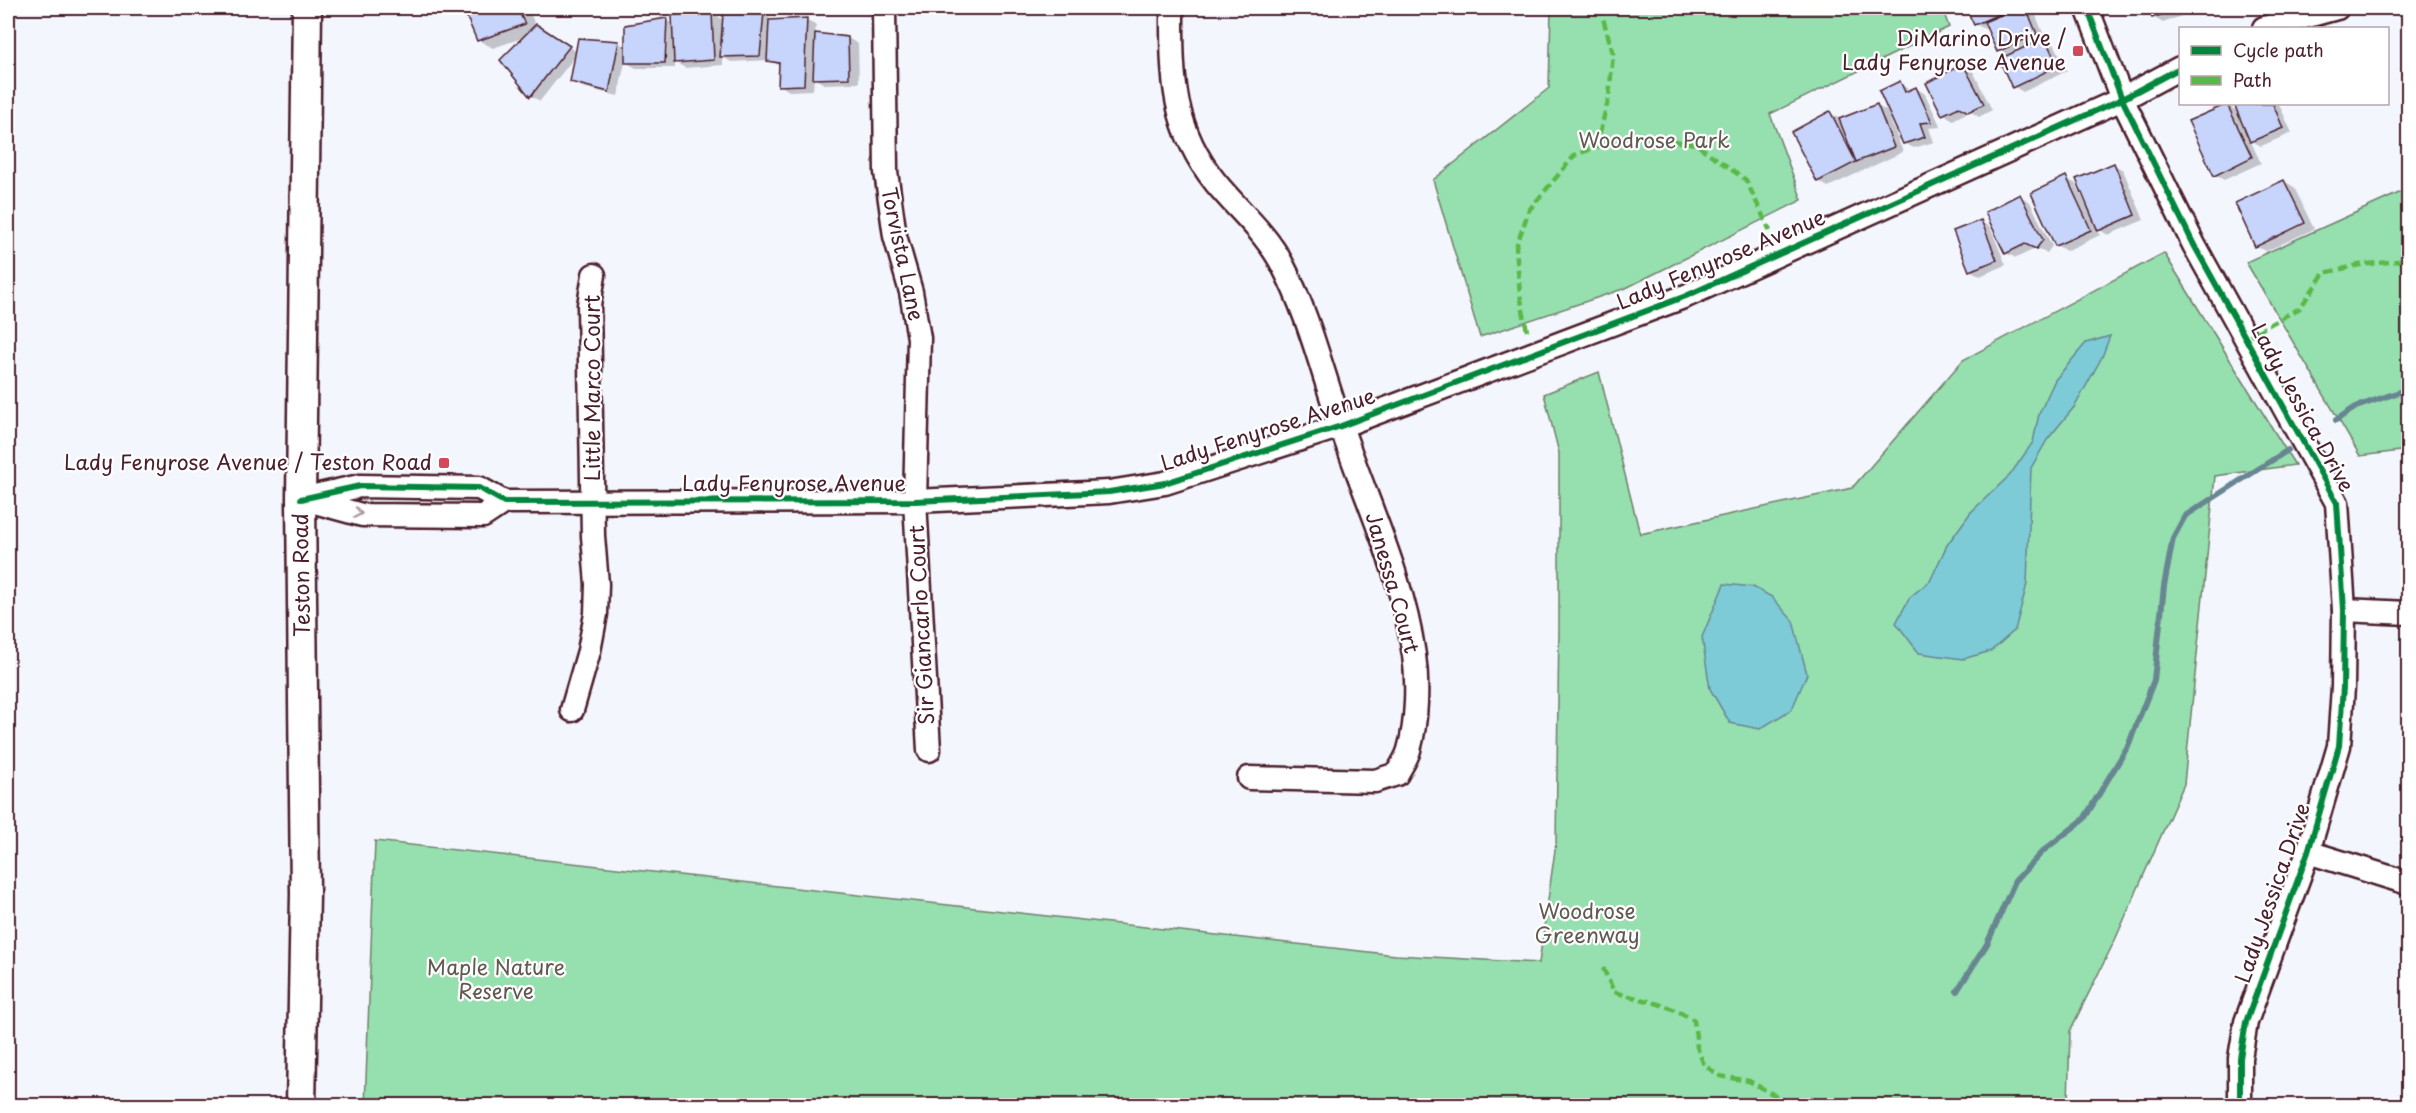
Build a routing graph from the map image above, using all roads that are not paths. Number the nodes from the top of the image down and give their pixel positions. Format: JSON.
{"nodes":[{"id":1,"x":307,"y":8,"type":"edge"},
{"id":2,"x":884,"y":8,"type":"edge"},
{"id":3,"x":1172,"y":8,"type":"edge"},
{"id":4,"x":2087,"y":8,"type":"edge"},
{"id":5,"x":2337,"y":8,"type":"edge"},
{"id":6,"x":2268,"y":27,"type":"edge"},
{"id":7,"x":2179,"y":69,"type":"edge"},
{"id":8,"x":2122,"y":99,"type":"junction"},
{"id":9,"x":594,"y":275,"type":"dead end"},
{"id":10,"x":1341,"y":426,"type":"junction"},
{"id":11,"x":301,"y":499,"type":"junction"},
{"id":12,"x":593,"y":501,"type":"junction"},
{"id":13,"x":915,"y":501,"type":"junction"},
{"id":14,"x":2344,"y":610,"type":"junction"},
{"id":15,"x":2409,"y":613,"type":"edge"},
{"id":16,"x":572,"y":710,"type":"dead end"},
{"id":17,"x":929,"y":750,"type":"dead end"},
{"id":18,"x":1249,"y":778,"type":"dead end"},
{"id":19,"x":2308,"y":852,"type":"junction"},
{"id":20,"x":2409,"y":883,"type":"edge"},
{"id":21,"x":301,"y":1106,"type":"edge"},
{"id":22,"x":2240,"y":1106,"type":"edge"}],
"edges":[{"from":1,"to":11,"type":"main road","name":"Teston Road"},
{"from":2,"to":13,"type":"street","name":"Torvista Lane"},
{"from":3,"to":10,"type":"street","name":"Janessa Court"},
{"from":4,"to":8,"type":"street","name":"Lady Jessica Drive"},
{"from":5,"to":6,"type":"street"},
{"from":7,"to":8,"type":"street","name":"Lady Fenyrose Avenue"},
{"from":8,"to":10,"type":"street","name":"Lady Fenyrose Avenue"},
{"from":8,"to":14,"type":"street","name":"Lady Jessica Drive"},
{"from":9,"to":12,"type":"street","name":"Little Marco Court"},
{"from":10,"to":13,"type":"street","name":"Lady Fenyrose Avenue"},
{"from":10,"to":18,"type":"street","name":"Janessa Court"},
{"from":11,"to":12,"type":"street","name":"Lady Fenyrose Avenue"},
{"from":11,"to":21,"type":"main road","name":"Teston Road"},
{"from":12,"to":13,"type":"street","name":"Lady Fenyrose Avenue"},
{"from":12,"to":16,"type":"street","name":"Little Marco Court"},
{"from":13,"to":17,"type":"street","name":"Sir Giancarlo Court"},
{"from":14,"to":15,"type":"street"},
{"from":14,"to":19,"type":"street","name":"Lady Jessica Drive"},
{"from":19,"to":20,"type":"street"},
{"from":19,"to":22,"type":"street","name":"Lady Jessica Drive"}]}
